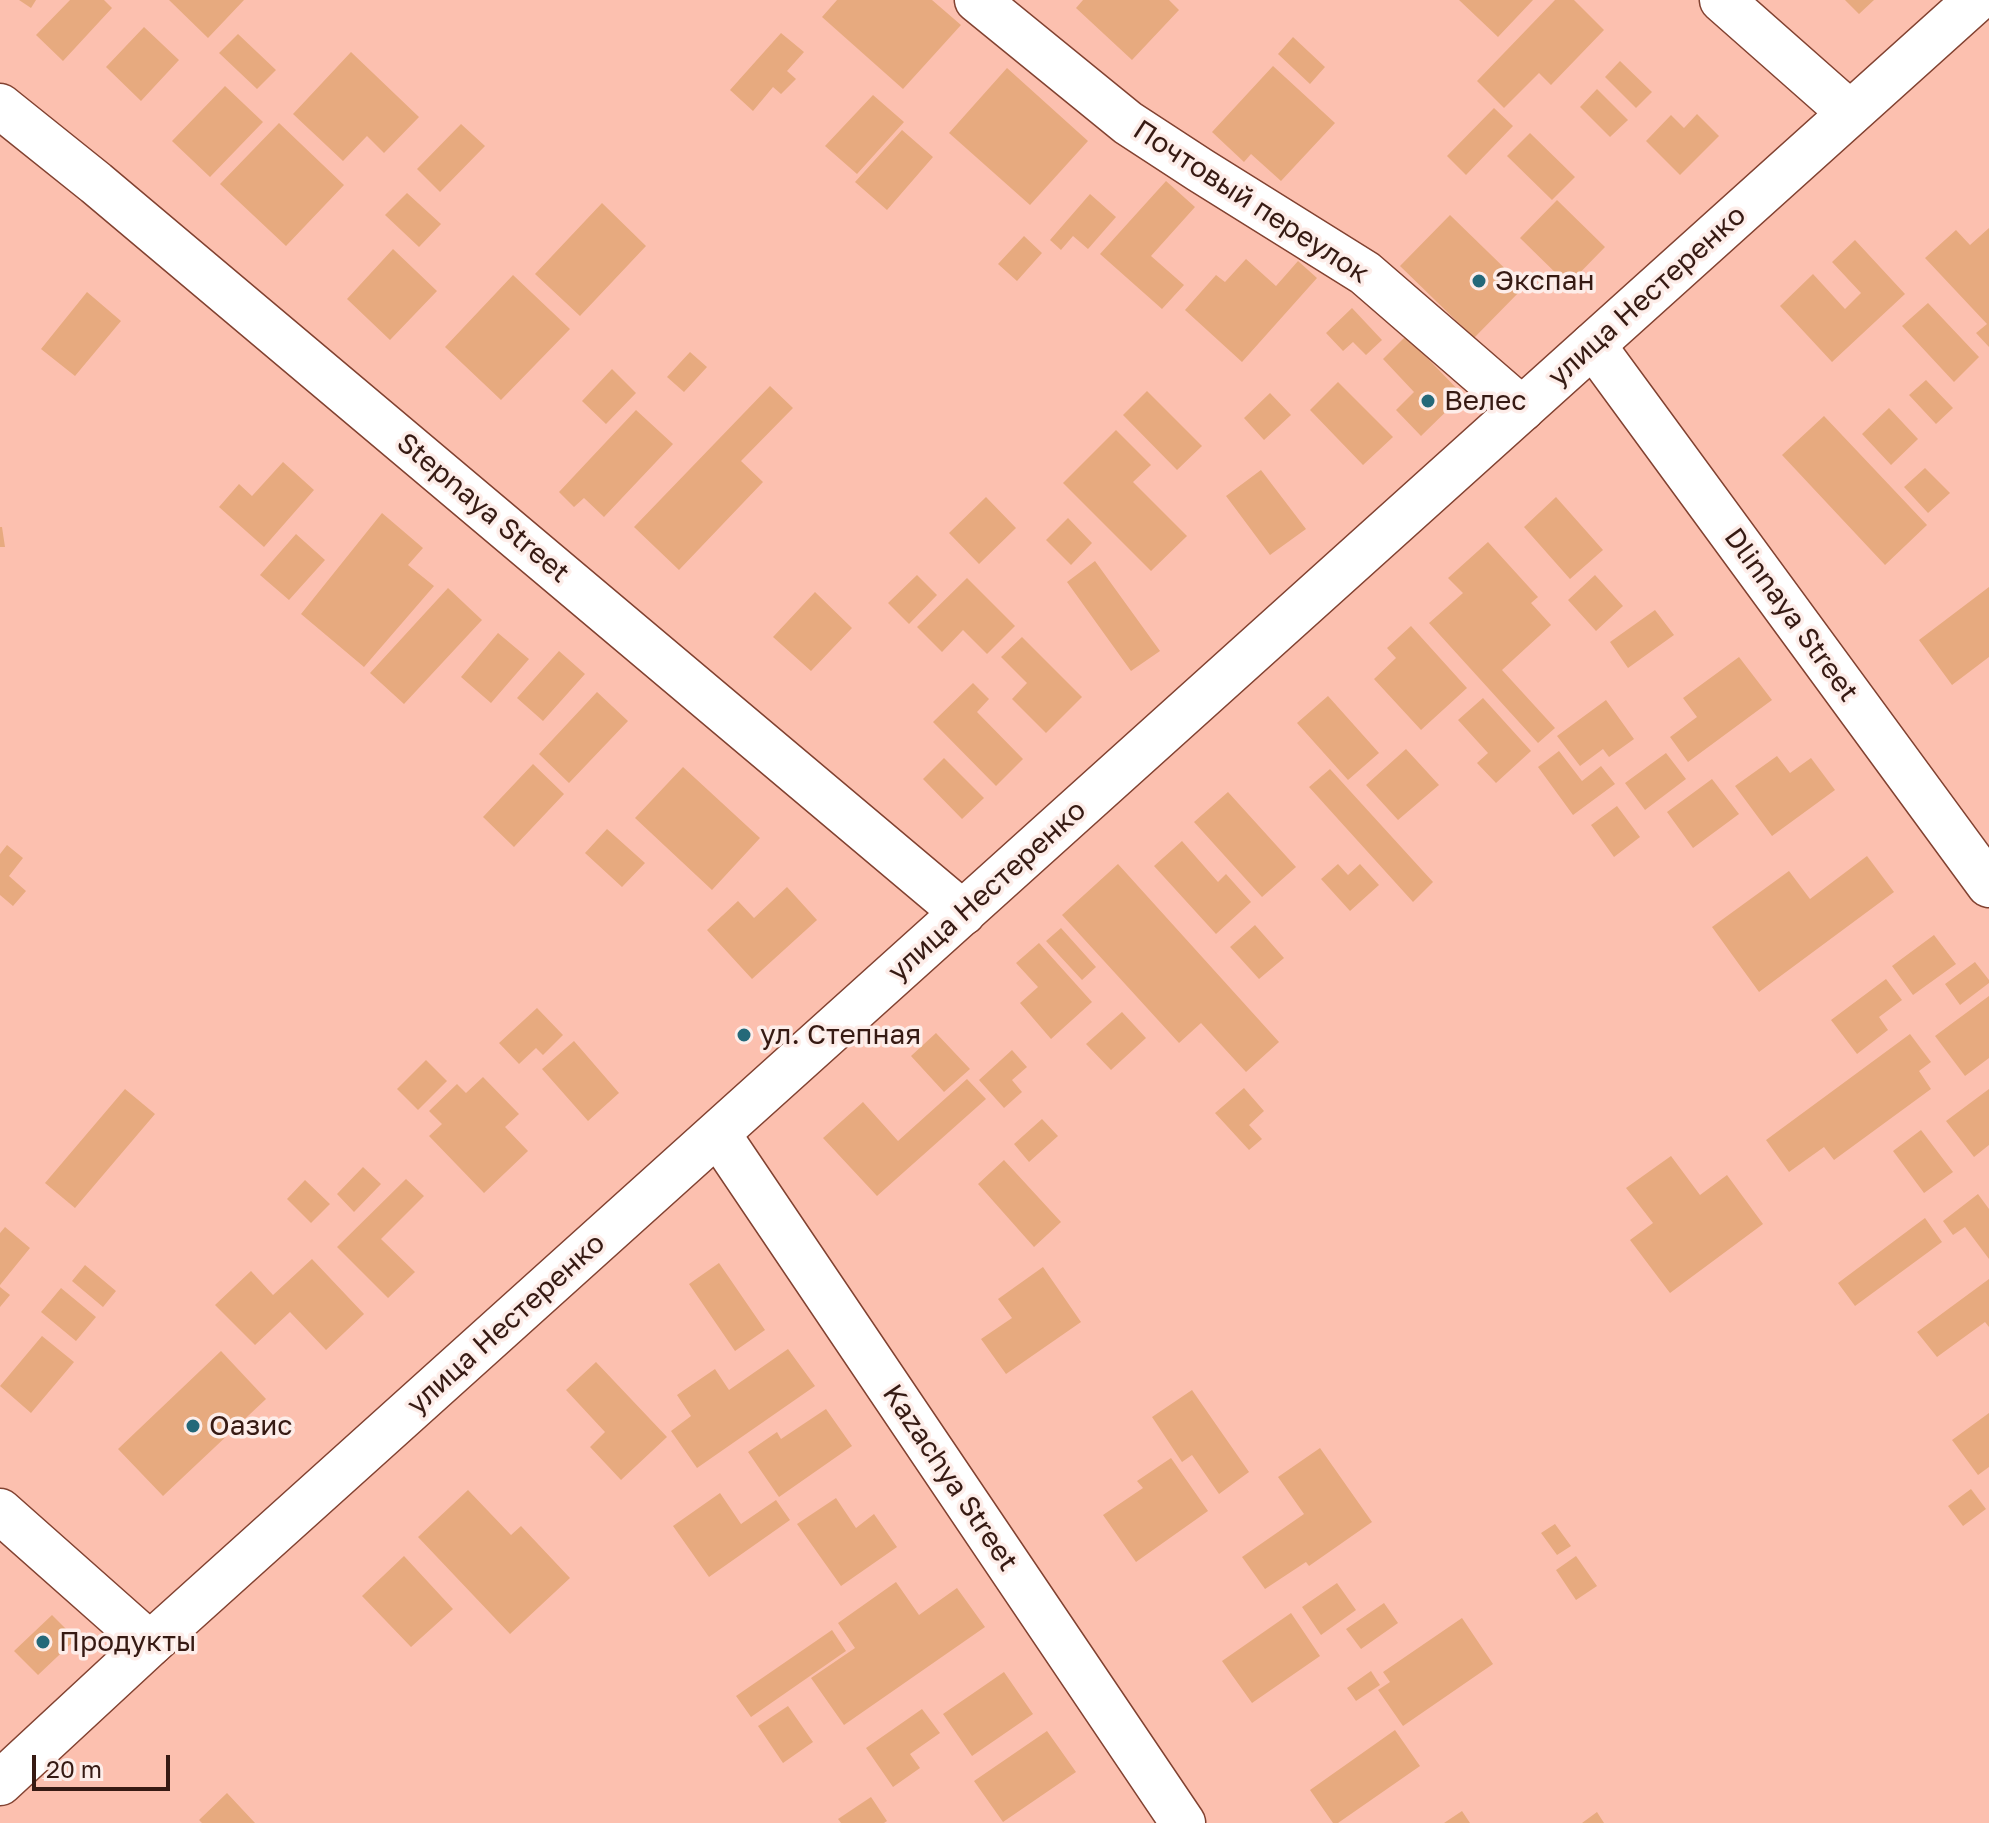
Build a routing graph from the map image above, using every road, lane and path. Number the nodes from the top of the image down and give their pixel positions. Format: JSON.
{"nodes":[{"id":1,"x":977,"y":0,"type":"edge"},
{"id":2,"x":1722,"y":0,"type":"edge"},
{"id":3,"x":1976,"y":0,"type":"edge"},
{"id":4,"x":0,"y":106,"type":"edge"},
{"id":5,"x":1850,"y":113,"type":"junction"},
{"id":6,"x":1593,"y":345,"type":"junction"},
{"id":7,"x":1522,"y":409,"type":"junction"},
{"id":8,"x":1989,"y":885,"type":"edge"},
{"id":9,"x":963,"y":913,"type":"junction"},
{"id":10,"x":718,"y":1134,"type":"junction"},
{"id":11,"x":0,"y":1511,"type":"edge"},
{"id":12,"x":150,"y":1644,"type":"junction"},
{"id":13,"x":0,"y":1783,"type":"edge"},
{"id":14,"x":1183,"y":1823,"type":"edge"}],
"edges":[{"from":1,"to":7,"type":"street","name":"Почтовый переулок"},
{"from":2,"to":5,"type":"street"},
{"from":3,"to":5,"type":"street","name":"улица Нестеренко"},
{"from":4,"to":9,"type":"street","name":"Stepnaya Street"},
{"from":5,"to":6,"type":"street","name":"улица Нестеренко"},
{"from":6,"to":7,"type":"street","name":"улица Нестеренко"},
{"from":6,"to":8,"type":"street","name":"Dlinnaya Street"},
{"from":7,"to":9,"type":"street","name":"улица Нестеренко"},
{"from":9,"to":10,"type":"street","name":"улица Нестеренко"},
{"from":10,"to":12,"type":"street","name":"улица Нестеренко"},
{"from":10,"to":14,"type":"street","name":"Kazachya Street"},
{"from":11,"to":12,"type":"street"},
{"from":12,"to":13,"type":"street","name":"улица Нестеренко"}]}
